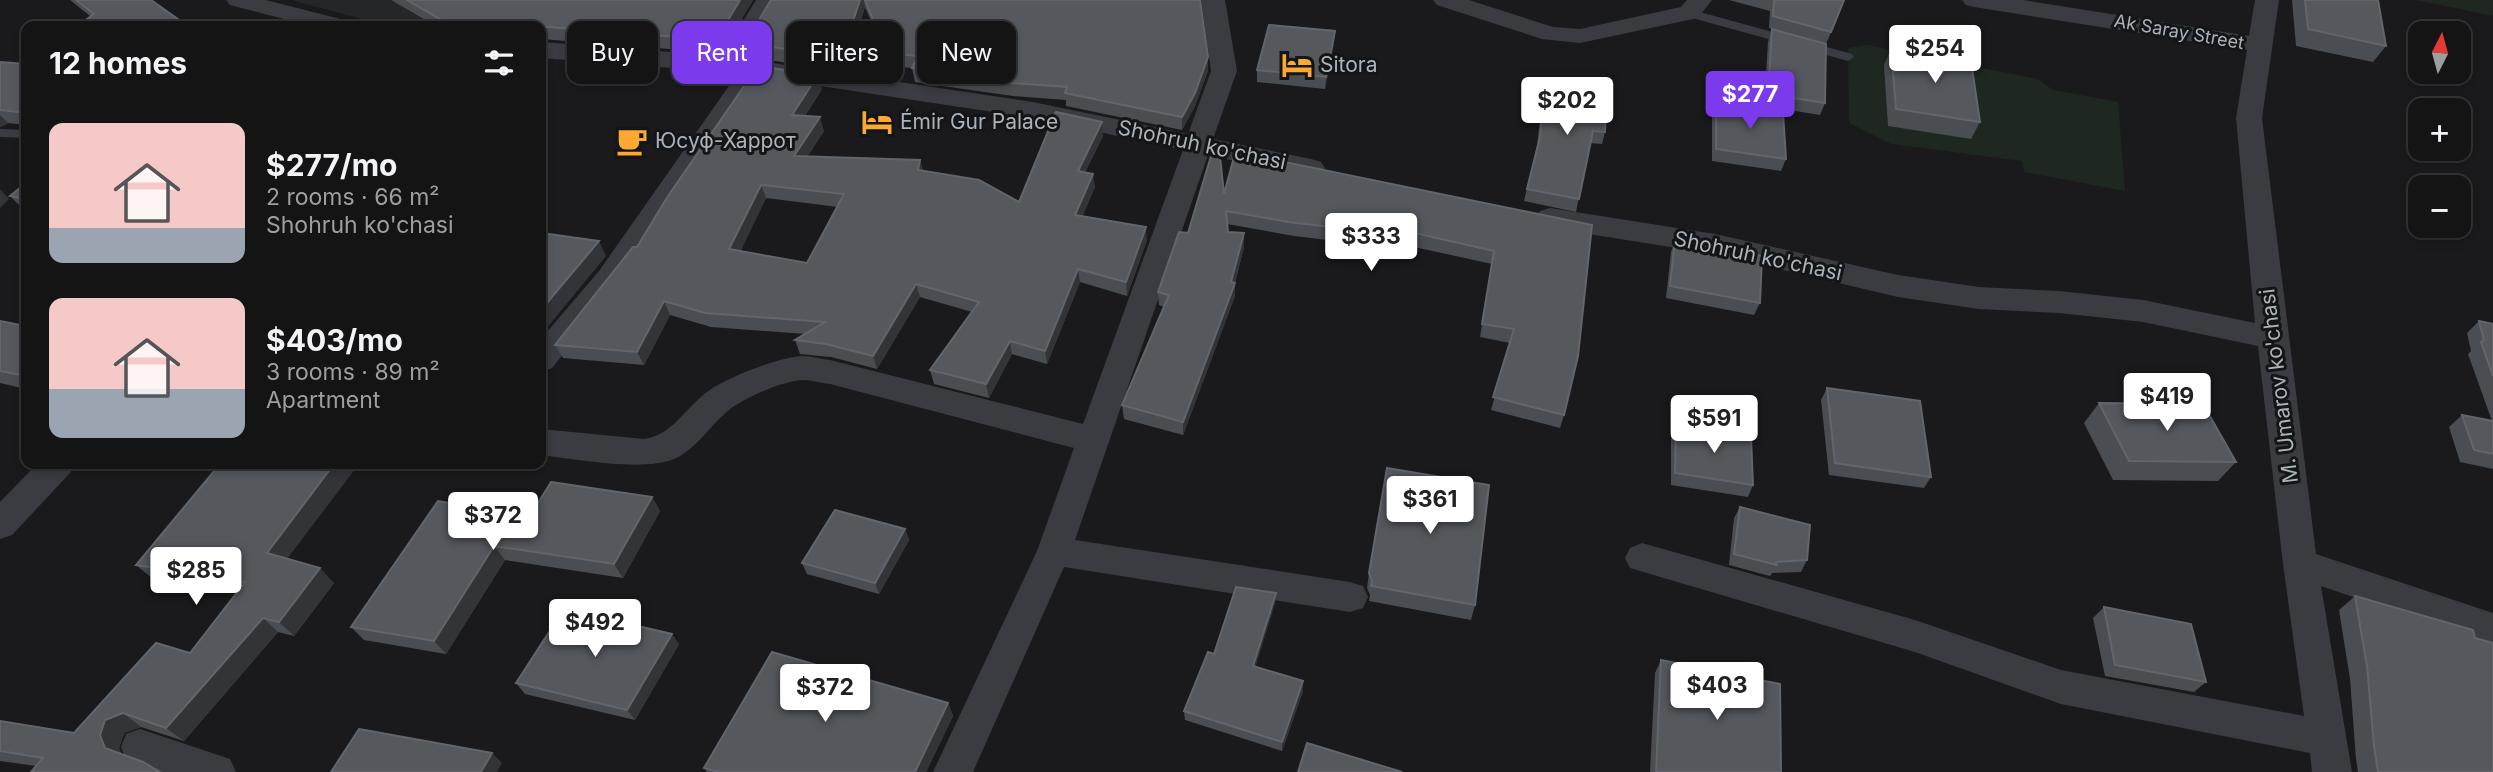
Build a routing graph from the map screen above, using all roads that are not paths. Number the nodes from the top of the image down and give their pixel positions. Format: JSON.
{"nodes":[{"id":1,"x":238,"y":0,"type":"edge"},
{"id":2,"x":768,"y":0,"type":"edge"},
{"id":3,"x":1213,"y":0,"type":"edge"},
{"id":4,"x":1445,"y":0,"type":"edge"},
{"id":5,"x":1974,"y":0,"type":"edge"},
{"id":6,"x":2267,"y":0,"type":"edge"},
{"id":7,"x":1694,"y":6,"type":"edge"},
{"id":8,"x":320,"y":21,"type":"edge"},
{"id":9,"x":759,"y":21,"type":"edge"},
{"id":10,"x":2259,"y":46,"type":"junction"},
{"id":11,"x":546,"y":50,"type":"edge"},
{"id":12,"x":1848,"y":57,"type":"dead end"},
{"id":13,"x":672,"y":60,"type":"edge"},
{"id":14,"x":772,"y":71,"type":"edge"},
{"id":15,"x":730,"y":84,"type":"edge"},
{"id":16,"x":0,"y":133,"type":"edge"},
{"id":17,"x":21,"y":134,"type":"edge"},
{"id":18,"x":1198,"y":144,"type":"junction"},
{"id":19,"x":1340,"y":174,"type":"edge"},
{"id":20,"x":1522,"y":213,"type":"edge"},
{"id":21,"x":2272,"y":338,"type":"junction"},
{"id":22,"x":546,"y":354,"type":"edge"},
{"id":23,"x":1095,"y":441,"type":"junction"},
{"id":24,"x":546,"y":442,"type":"edge"},
{"id":25,"x":53,"y":469,"type":"edge"},
{"id":26,"x":0,"y":525,"type":"edge"},
{"id":27,"x":1054,"y":551,"type":"junction"},
{"id":28,"x":1642,"y":558,"type":"dead end"},
{"id":29,"x":2300,"y":564,"type":"junction"},
{"id":30,"x":1350,"y":597,"type":"dead end"},
{"id":31,"x":2493,"y":629,"type":"edge"},
{"id":32,"x":140,"y":747,"type":"dead end"},
{"id":33,"x":2329,"y":755,"type":"edge"},
{"id":34,"x":216,"y":772,"type":"edge"},
{"id":35,"x":953,"y":772,"type":"edge"}],
"edges":[{"from":1,"to":8,"type":"street"},
{"from":2,"to":9,"type":"street"},
{"from":3,"to":18,"type":"street"},
{"from":4,"to":7,"type":"street"},
{"from":5,"to":10,"type":"street","name":"Ak Saray Street"},
{"from":6,"to":10,"type":"street","name":"M. Umarov ko'chasi"},
{"from":7,"to":12,"type":"lane"},
{"from":10,"to":21,"type":"street","name":"M. Umarov ko'chasi"},
{"from":11,"to":13,"type":"street","name":"Shohruh ko'chasi"},
{"from":14,"to":18,"type":"street","name":"Shohruh ko'chasi"},
{"from":15,"to":22,"type":"street"},
{"from":16,"to":17,"type":"lane"},
{"from":18,"to":19,"type":"street","name":"Shohruh ko'chasi"},
{"from":18,"to":23,"type":"street"},
{"from":20,"to":21,"type":"street","name":"Shohruh ko'chasi"},
{"from":21,"to":29,"type":"street","name":"M. Umarov ko'chasi"},
{"from":23,"to":24,"type":"street"},
{"from":23,"to":27,"type":"street"},
{"from":25,"to":26,"type":"street"},
{"from":27,"to":30,"type":"street"},
{"from":27,"to":35,"type":"street"},
{"from":28,"to":33,"type":"street"},
{"from":29,"to":31,"type":"street"},
{"from":29,"to":33,"type":"street","name":"M. Umarov ko'chasi"},
{"from":32,"to":34,"type":"street"}]}
